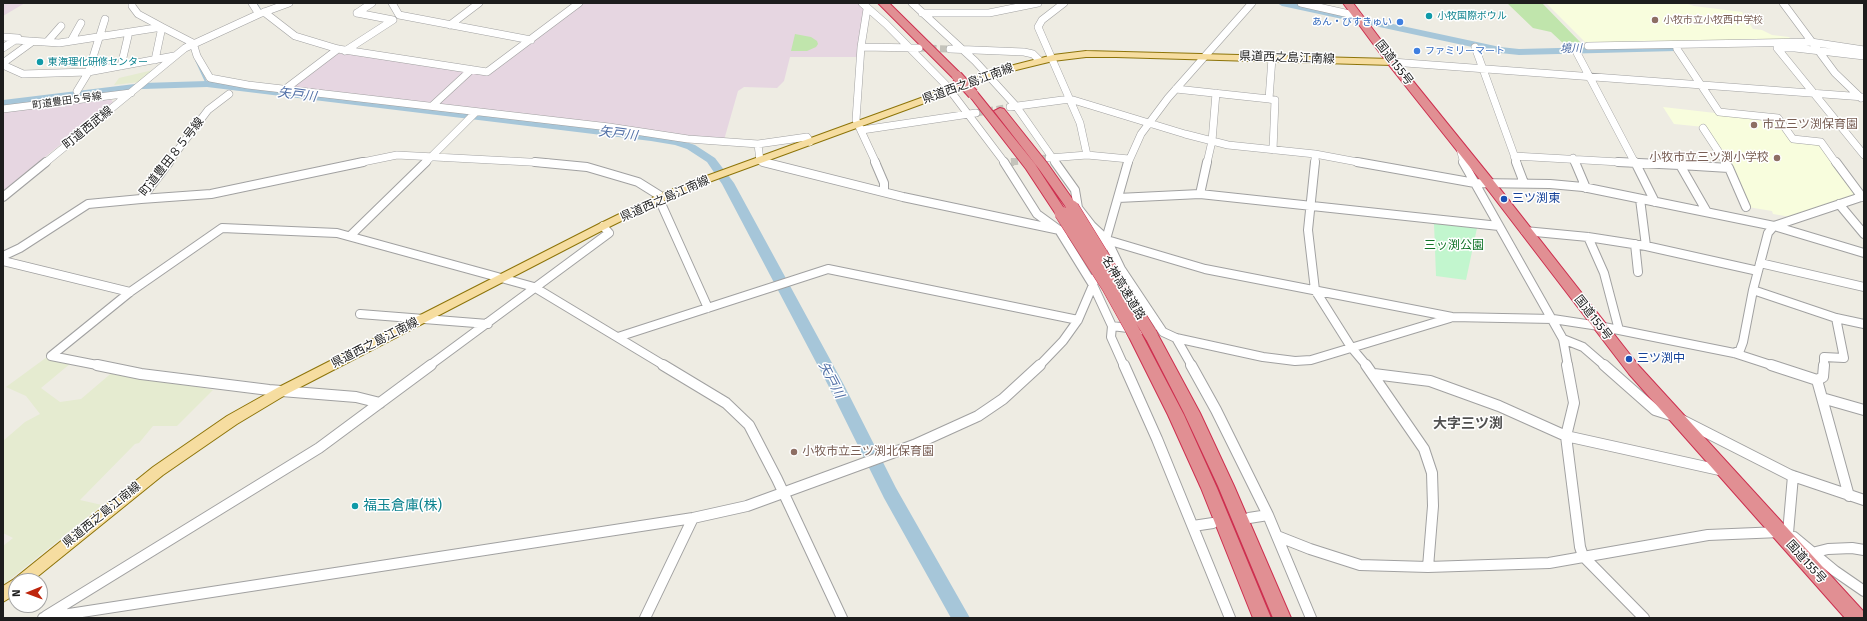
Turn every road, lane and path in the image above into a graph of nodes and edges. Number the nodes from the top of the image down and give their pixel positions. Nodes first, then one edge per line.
1 (132, 3) edge
2 (252, 3) edge
3 (289, 3) edge
4 (372, 3) edge
5 (392, 3) edge
6 (479, 3) edge
7 (579, 3) edge
8 (862, 3) edge
9 (883, 3) edge
10 (894, 3) edge
11 (912, 3) edge
12 (1038, 3) edge
13 (1064, 3) edge
14 (1252, 3) edge
15 (1301, 3) edge
16 (1348, 3) edge
17 (1783, 3) edge
18 (867, 9) junction
19 (262, 13) junction
20 (922, 13) junction
21 (105, 19) dead end
22 (1360, 20) junction
23 (81, 23) dead end
24 (450, 25) junction
25 (61, 26) dead end
26 (162, 27) junction
27 (129, 32) junction
28 (3, 37) edge
29 (98, 37) junction
30 (15, 40) junction
31 (531, 40) junction
32 (71, 41) junction
33 (32, 42) junction
34 (47, 42) junction
35 (193, 43) junction
36 (1588, 46) dead end
37 (1814, 46) junction
38 (1475, 47) dead end
39 (3, 48) edge
40 (861, 48) junction
41 (910, 48) junction
42 (919, 48) tunnel mouth
43 (950, 49) tunnel mouth
44 (1677, 49) dead end
45 (342, 50) junction
46 (964, 50) junction
47 (1864, 50) edge
48 (1577, 53) dead end
49 (1205, 56) junction
50 (1864, 56) edge
51 (174, 57) junction
52 (1053, 58) junction
53 (1272, 58) junction
54 (155, 60) junction
55 (1039, 60) junction
56 (1392, 62) junction
57 (3, 64) edge
58 (121, 66) junction
59 (1483, 68) junction
60 (471, 70) junction
61 (88, 73) junction
62 (962, 75) junction
63 (990, 76) junction
64 (1590, 76) junction
65 (1701, 84) junction
66 (136, 88) junction
67 (1176, 89) junction
68 (284, 90) junction
69 (951, 90) junction
70 (77, 91) dead end
71 (1216, 93) junction
72 (229, 94) dead end
73 (1814, 94) junction
74 (1863, 98) edge
75 (1070, 99) junction
76 (1269, 99) junction
77 (432, 106) junction
78 (1013, 107) junction
79 (3, 109) edge
80 (476, 113) junction
81 (972, 113) junction
82 (1148, 123) junction
83 (861, 127) junction
84 (1703, 128) dead end
85 (1212, 141) junction
86 (810, 142) junction
87 (758, 144) junction
88 (1273, 150) junction
89 (1315, 154) junction
90 (1087, 155) junction
91 (1864, 155) edge
92 (432, 156) junction
93 (1514, 156) junction
94 (1050, 158) junction
95 (1573, 158) junction
96 (1129, 159) junction
97 (760, 161) junction
98 (1633, 162) junction
99 (1680, 165) junction
100 (1729, 168) junction
101 (1482, 183) junction
102 (1524, 184) junction
103 (1586, 188) junction
104 (884, 192) junction
105 (1200, 194) junction
106 (3, 197) edge
107 (1863, 197) edge
108 (661, 198) junction
109 (1118, 198) junction
110 (141, 199) junction
111 (1640, 199) junction
112 (1655, 202) junction
113 (1839, 204) junction
114 (1310, 206) junction
115 (1746, 207) dead end
116 (1066, 210) junction
117 (1707, 212) junction
118 (603, 226) junction
119 (1499, 226) junction
120 (1774, 226) junction
121 (1059, 230) junction
122 (1525, 231) junction
123 (1864, 234) edge
124 (350, 236) junction
125 (1588, 237) junction
126 (1107, 240) junction
127 (1634, 244) junction
128 (1646, 246) junction
129 (1864, 253) edge
130 (3, 256) edge
131 (3, 261) edge
132 (1759, 267) junction
133 (1638, 272) dead end
134 (502, 278) junction
135 (1093, 284) junction
136 (534, 287) junction
137 (1864, 287) edge
138 (1315, 290) junction
139 (1753, 290) junction
140 (130, 292) junction
141 (708, 308) junction
142 (360, 314) dead end
143 (1452, 317) junction
144 (426, 318) junction
145 (1836, 318) junction
146 (1553, 319) junction
147 (1078, 320) junction
148 (488, 324) junction
149 (1864, 324) edge
150 (1112, 326) junction
151 (1598, 326) junction
152 (1619, 330) junction
153 (1157, 334) junction
154 (618, 337) junction
155 (1176, 338) junction
156 (1563, 338) junction
157 (1352, 347) junction
158 (1734, 353) junction
159 (1374, 374) junction
160 (1817, 380) junction
161 (282, 391) junction
162 (1822, 398) junction
163 (380, 402) junction
164 (1864, 410) edge
165 (1674, 416) junction
166 (1566, 436) junction
167 (1724, 471) junction
168 (1793, 476) junction
169 (784, 494) junction
170 (1849, 496) junction
171 (1864, 500) edge
172 (1268, 515) junction
173 (693, 518) junction
174 (1250, 518) dead end
175 (1213, 523) dead end
176 (1193, 526) junction
177 (1783, 532) junction
178 (1277, 536) junction
179 (1864, 550) edge
180 (1812, 553) junction
181 (1583, 556) junction
182 (1428, 567) junction
183 (30, 573) edge
184 (1864, 591) edge
185 (43, 618) edge
186 (645, 618) edge
187 (842, 618) edge
188 (1230, 618) edge
189 (1262, 618) edge
190 (1282, 618) edge
191 (1311, 618) edge
192 (1644, 618) edge
193 (1857, 618) edge

1 - 26 street
2 - 19 street
3 - 19 street, 町道西武線
4 - 45 street
5 - 24 street
6 - 24 street
7 - 31 street
8 - 18 street
9 - 62 highway, 名神高速道路
10 - 62 highway, 名神高速道路
11 - 20 street
12 - 20 street
13 - 52 street
14 - 49 street
15 - 22 street
16 - 22 highway, 国道155号
17 - 37 street
18 - 40 street
18 - 41 street
19 - 35 street, 町道西武線
19 - 45 street
20 - 46 street
21 - 29 street
22 - 56 highway, 国道155号
23 - 32 street
24 - 31 street
25 - 34 street
26 - 27 street
26 - 35 street
26 - 54 street
27 - 29 street
27 - 58 street
28 - 30 street
29 - 32 street
29 - 61 street
30 - 33 street
30 - 39 street
31 - 60 street
32 - 34 street
33 - 34 street
33 - 57 street
35 - 51 street, 町道西武線
35 - 68 street
36 - 37 street
37 - 47 street
37 - 50 street
37 - 73 street
37 - 74 street
38 - 59 street
40 - 41 street
40 - 83 street
41 - 42 street
41 - 69 street
43 - 46 street
44 - 65 street
45 - 60 street
45 - 68 street
46 - 55 street
46 - 63 street
48 - 64 street
49 - 52 main road, 県道西之島江南線
49 - 53 main road, 県道西之島江南線
49 - 67 street
51 - 54 street
51 - 66 street, 町道西武線
52 - 55 main road, 県道西之島江南線
52 - 75 street
53 - 56 main road, 県道西之島江南線
53 - 76 street
54 - 58 street
55 - 63 main road, 県道西之島江南線
56 - 59 street
56 - 101 highway, 国道155号
57 - 61 street
58 - 61 street
59 - 64 street
59 - 93 street
60 - 77 street
61 - 70 street
62 - 116 highway, 名神高速道路, bridge
63 - 69 main road, 県道西之島江南線
63 - 78 street
64 - 65 street
64 - 98 street
65 - 73 street
65 - 107 street
66 - 79 street, 町道豊田５号線
66 - 106 street, 町道西武線
67 - 71 street
67 - 82 street
68 - 77 street
69 - 81 street
69 - 83 main road, 県道西之島江南線
71 - 76 street
71 - 85 street
72 - 110 street, 町道豊田８５号線
73 - 74 street
73 - 91 street
75 - 78 street
75 - 82 street
75 - 90 street
76 - 88 street
77 - 80 street
78 - 94 street
80 - 87 street
80 - 92 street
81 - 83 street
81 - 121 street
82 - 85 street
82 - 96 street
83 - 86 main road, 県道西之島江南線
83 - 104 street
84 - 100 street
85 - 88 street
85 - 105 street
86 - 87 street
86 - 97 main road, 県道西之島江南線
87 - 97 street
88 - 89 street
89 - 101 street
89 - 114 street
90 - 94 street
90 - 96 street
92 - 108 street
92 - 110 street
92 - 124 street
93 - 95 street
93 - 102 street
94 - 126 street
95 - 98 street
95 - 103 street
96 - 109 street
97 - 104 street
97 - 108 main road, 県道西之島江南線
98 - 99 street
98 - 112 street
99 - 100 street
99 - 117 street
100 - 115 street
101 - 102 street
101 - 119 street
101 - 122 highway, 国道155号
102 - 103 street
103 - 111 street
104 - 121 street
105 - 109 street
105 - 114 street
107 - 113 street
108 - 118 main road, 県道西之島江南線
108 - 141 street
109 - 126 street
110 - 130 street, 町道豊田８５号線
111 - 112 street
111 - 128 street
112 - 117 street
113 - 120 street
113 - 123 street
114 - 119 street
114 - 138 street
116 - 153 highway, 名神高速道路, bridge
116 - 189 highway, 名神高速道路, bridge
117 - 120 street
118 - 134 main road, 県道西之島江南線
118 - 136 street
119 - 146 street
120 - 129 street
120 - 132 street
121 - 126 street
121 - 135 street
122 - 125 street
122 - 151 highway, 国道155号
124 - 134 street
124 - 140 street
125 - 127 street
125 - 152 street
126 - 135 street
126 - 138 street
126 - 153 street
127 - 128 street
127 - 133 street
128 - 132 street
131 - 140 street
132 - 137 street
132 - 139 street
134 - 136 street
134 - 144 main road, 県道西之島江南線
135 - 147 street
135 - 150 street
136 - 148 street
136 - 154 street
138 - 143 street
138 - 157 street
139 - 145 street
139 - 158 street
140 - 161 street
141 - 147 street
141 - 154 street
142 - 144 street
143 - 146 street
143 - 157 street
144 - 148 street
144 - 161 main road, 県道西之島江南線
145 - 149 street
145 - 160 street
146 - 151 street
146 - 156 street
147 - 169 street
148 - 163 street
150 - 153 street
150 - 176 street
151 - 152 street
151 - 165 highway, 国道155号
152 - 158 street
153 - 155 street
153 - 190 highway, 名神高速道路
154 - 169 street
155 - 157 street
155 - 172 street
156 - 165 street
156 - 166 street
157 - 159 street
158 - 160 street
159 - 166 street
159 - 182 street
160 - 162 street
161 - 163 street
161 - 183 main road, 県道西之島江南線
162 - 164 street
162 - 170 street
163 - 185 street
165 - 167 highway, 国道155号
165 - 168 street
166 - 167 street
166 - 181 street
167 - 177 highway, 国道155号
168 - 170 street
168 - 177 street
169 - 173 street
169 - 187 street
170 - 171 street
172 - 174 street
172 - 178 street
173 - 185 street
173 - 186 street
175 - 176 street
176 - 188 street
177 - 180 street
177 - 181 street
177 - 193 highway, 国道155号
178 - 182 street
178 - 191 street
179 - 180 street
180 - 184 street
181 - 182 street
181 - 192 street

